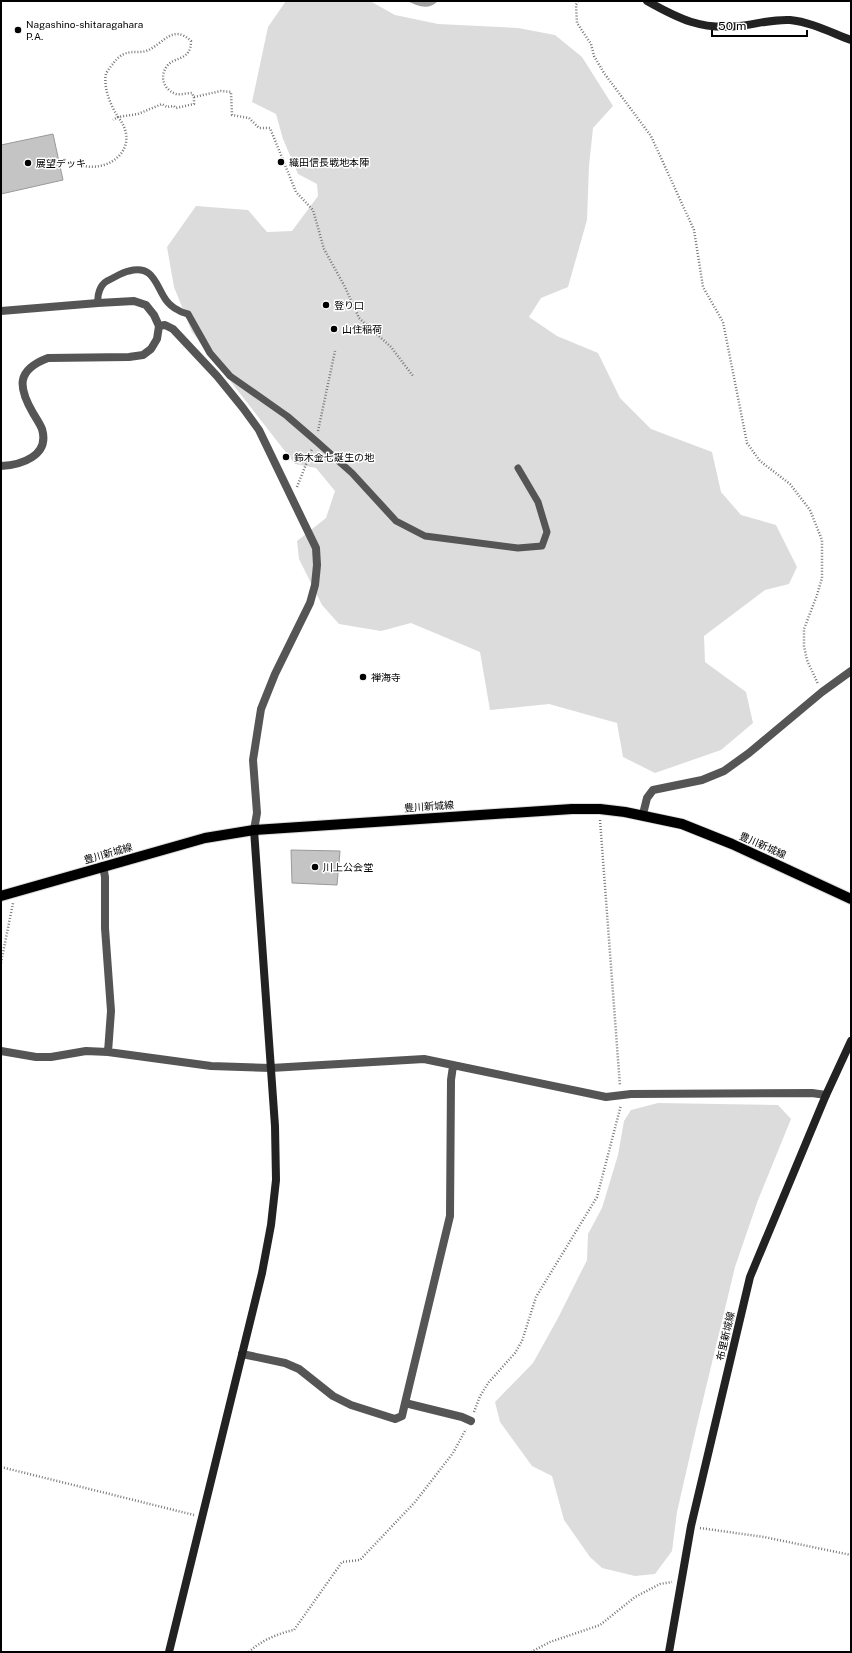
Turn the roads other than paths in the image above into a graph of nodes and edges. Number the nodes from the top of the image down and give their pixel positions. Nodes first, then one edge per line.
1 (647, 1) edge
2 (851, 40) edge
3 (98, 302) junction
4 (1, 311) edge
5 (159, 326) junction
6 (1, 466) edge
7 (518, 468) dead end
8 (851, 671) edge
9 (643, 814) junction
10 (254, 830) junction
11 (103, 866) junction
12 (1, 896) edge
13 (851, 899) edge
14 (851, 1041) edge
15 (1, 1051) edge
16 (108, 1052) junction
17 (453, 1066) junction
18 (272, 1068) junction
19 (826, 1095) junction
20 (242, 1354) junction
21 (405, 1403) junction
22 (471, 1421) road end
23 (169, 1652) edge
24 (669, 1652) edge

1 - 2 main road
3 - 4 street
3 - 5 street
3 - 7 lane
5 - 6 street
5 - 10 street
8 - 9 street
9 - 10 main road, 豊川新城線
9 - 13 main road, 豊川新城線
10 - 11 main road, 豊川新城線
10 - 18 main road
11 - 12 main road, 豊川新城線
11 - 16 street
14 - 19 main road, 布里新城線
15 - 16 street
16 - 18 street
17 - 18 street
17 - 19 street
17 - 21 street
18 - 20 main road
19 - 24 main road, 布里新城線
20 - 21 street
20 - 23 main road
21 - 22 street

